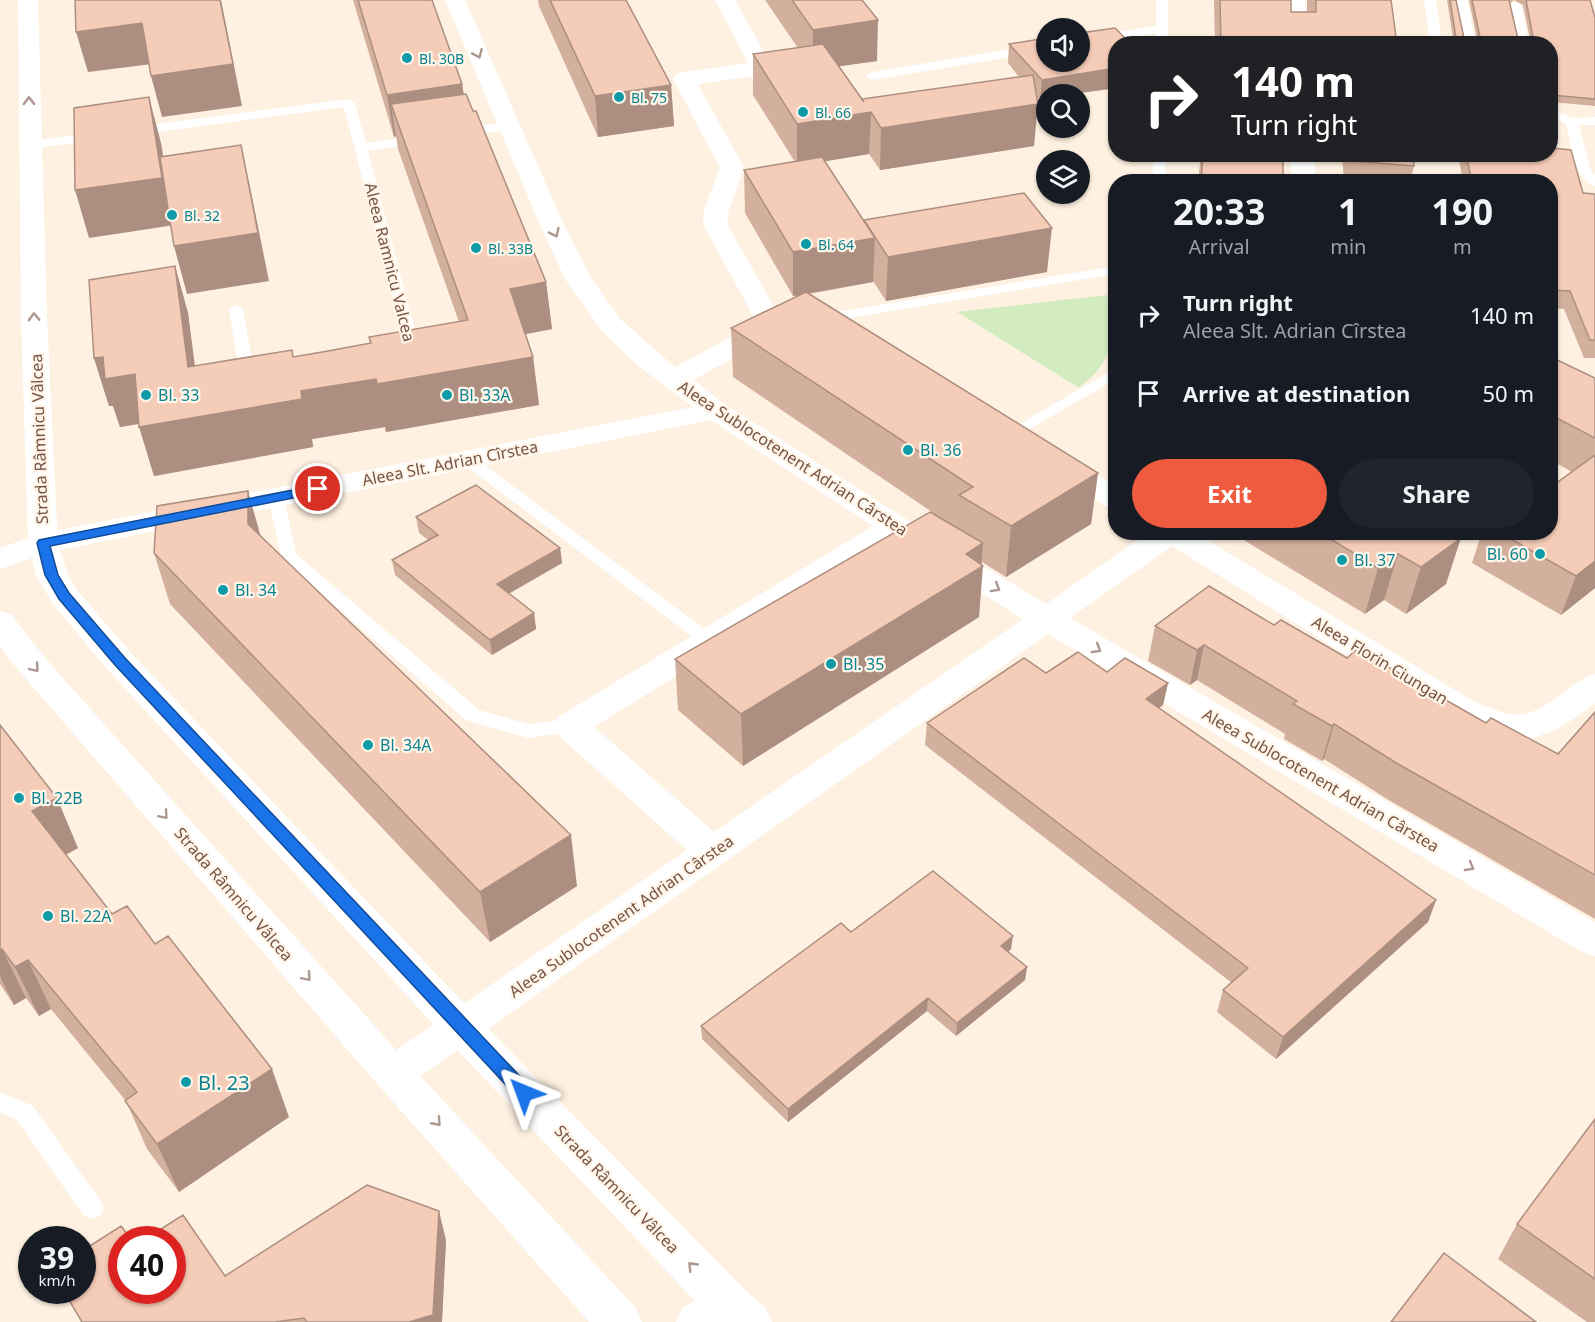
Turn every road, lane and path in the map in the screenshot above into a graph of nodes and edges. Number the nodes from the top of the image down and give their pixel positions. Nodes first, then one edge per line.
1 (28, 0) edge
2 (454, 0) edge
3 (725, 0) edge
4 (1162, 0) edge
5 (1295, 0) edge
6 (1430, 0) edge
7 (1461, 0) edge
8 (1515, 5) dead end
9 (1162, 29) junction
10 (1118, 36) edge
11 (1162, 36) edge
12 (1297, 36) edge
13 (1435, 36) edge
14 (1468, 36) edge
15 (1521, 36) edge
16 (1108, 38) edge
17 (1090, 40) edge
18 (1036, 49) edge
19 (872, 76) edge
20 (1558, 117) edge
21 (1595, 121) edge
22 (1572, 122) junction
23 (510, 126) junction
24 (452, 134) edge
25 (429, 138) edge
26 (30, 145) junction
27 (360, 148) junction
28 (1595, 182) edge
29 (1108, 271) edge
30 (236, 309) dead end
31 (799, 322) junction
32 (854, 336) edge
33 (397, 363) edge
34 (1108, 377) edge
35 (674, 379) junction
36 (264, 384) edge
37 (716, 411) junction
38 (1001, 428) joint
39 (468, 459) junction
40 (1108, 494) edge
41 (276, 497) junction
42 (895, 526) junction
43 (1160, 540) edge
44 (1184, 540) edge
45 (43, 543) junction
46 (0, 559) edge
47 (1047, 619) junction
48 (0, 622) edge
49 (708, 640) junction
50 (1595, 686) edge
51 (570, 726) junction
52 (713, 852) junction
53 (1595, 941) edge
54 (461, 1027) junction
55 (393, 1074) junction
56 (0, 1102) edge
57 (92, 1208) dead end
58 (726, 1317) edge
59 (620, 1322) edge

26 -> 1 street, Strada Râmnicu Vâlcea
2 -> 23 street, Aleea Sublocotenent Adrian Cârstea
3 - 31 street
4 - 9 lane
5 - 12 street
6 - 13 lane
7 - 14 lane
8 - 15 lane
9 - 10 lane
9 - 11 lane
16 - 17 lane
18 - 19 lane
20 - 22 lane
21 - 22 lane
22 - 28 lane
23 - 24 lane
23 -> 35 street, Aleea Sublocotenent Adrian Cârstea
25 - 27 lane
26 - 27 lane, Aleea Ramnicu Valcea
45 -> 26 street, Strada Râmnicu Vâlcea
27 - 33 lane, Aleea Ramnicu Valcea
29 - 31 lane
30 - 36 lane
31 - 32 street
31 - 35 street
34 - 38 lane
35 - 37 street, Aleea Sublocotenent Adrian Cârstea
37 - 39 street, Aleea Slt. Adrian Cîrstea
37 - 42 street, Aleea Sublocotenent Adrian Cârstea
38 - 40 street
39 - 41 street, Aleea Slt. Adrian Cîrstea
39 - 49 lane
41 - 45 street, Aleea Slt. Adrian Cîrstea
41 - 51 lane
42 -> 47 street, Aleea Sublocotenent Adrian Cârstea
42 - 49 street
43 - 47 street, Aleea Sublocotenent Adrian Cârstea
44 - 50 street, Aleea Florin Ciungan
45 - 46 street, Aleea Slt. Adrian Cîrstea
45 - 54 street, Strada Râmnicu Vâlcea
47 - 52 street, Aleea Sublocotenent Adrian Cârstea
47 -> 53 street, Aleea Sublocotenent Adrian Cârstea
48 -> 55 street, Strada Râmnicu Vâlcea
49 - 51 street
51 - 52 street
52 - 54 street, Aleea Sublocotenent Adrian Cârstea
54 - 55 street, Aleea Sublocotenent Adrian Cârstea
58 -> 54 street, Strada Râmnicu Vâlcea
55 -> 59 street, Strada Râmnicu Vâlcea
56 - 57 lane

